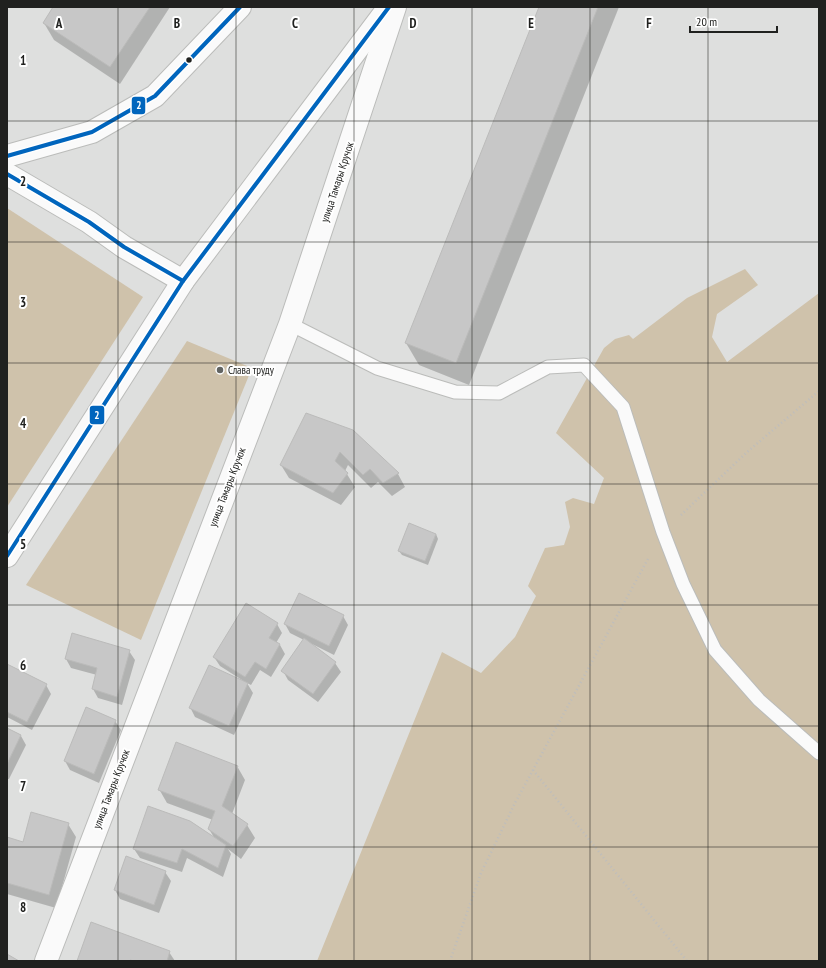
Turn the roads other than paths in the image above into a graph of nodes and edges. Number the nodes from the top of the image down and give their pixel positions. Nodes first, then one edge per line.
1 (240, 7) edge
2 (389, 7) edge
3 (395, 7) edge
4 (7, 156) edge
5 (7, 174) edge
6 (183, 280) junction
7 (290, 324) junction
8 (7, 556) edge
9 (819, 753) edge
10 (46, 961) edge

1 - 4 street
2 - 6 street
3 - 7 street, улица Тамары Кручок
5 - 6 street
6 - 8 street
7 - 9 lane
7 - 10 street, улица Тамары Кручок

